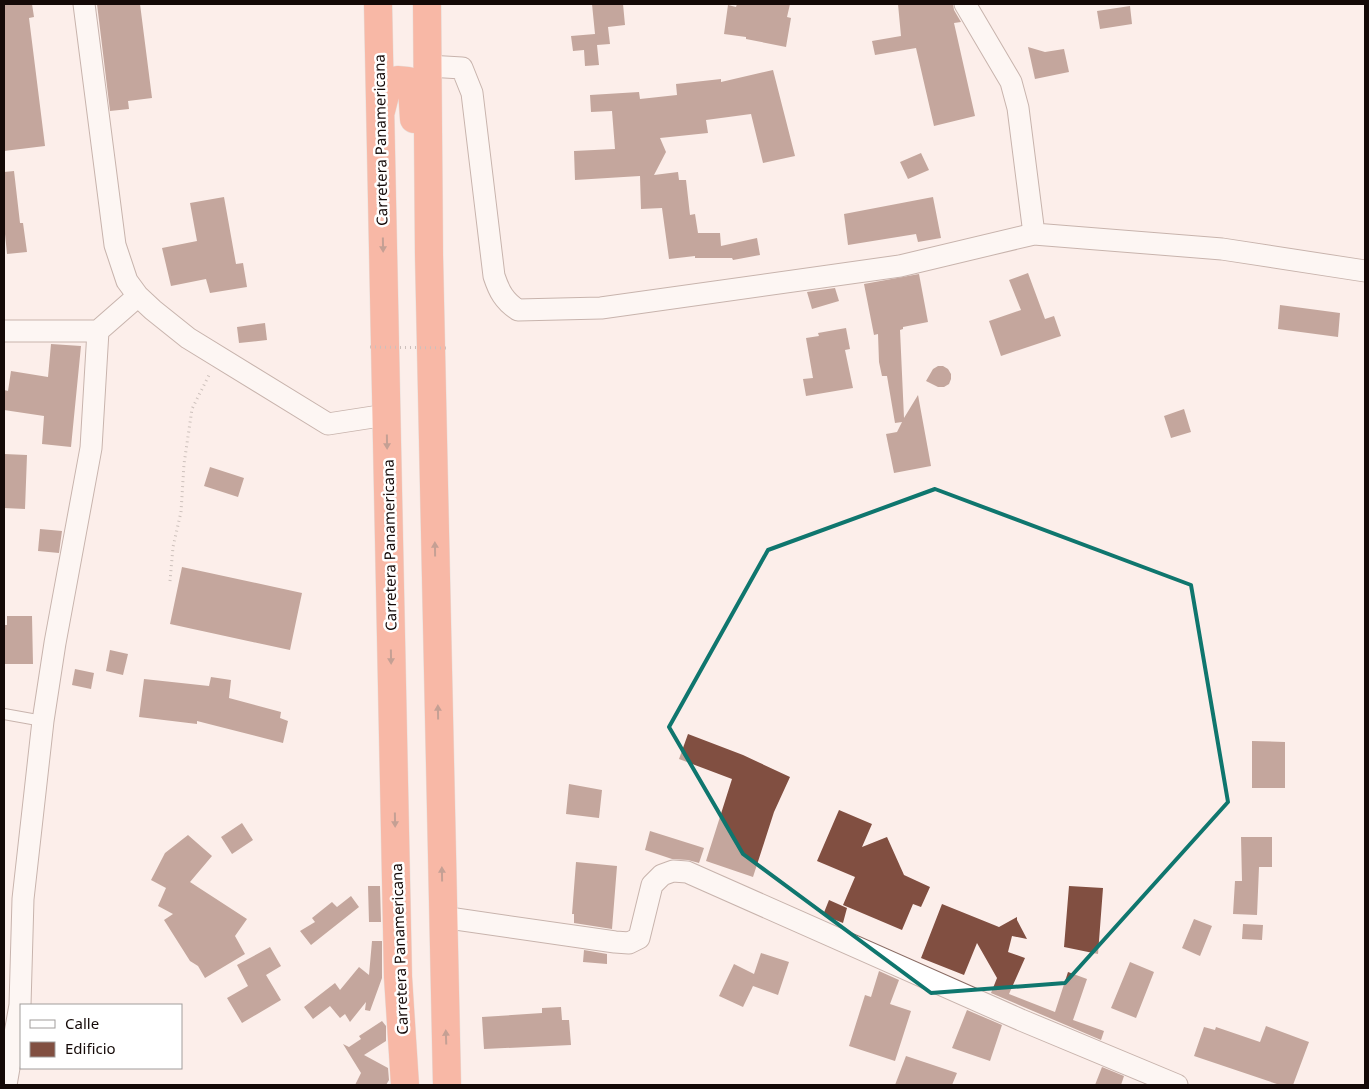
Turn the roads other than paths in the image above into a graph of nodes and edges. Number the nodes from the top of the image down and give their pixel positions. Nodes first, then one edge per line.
1 (84, 4) edge
2 (378, 4) edge
3 (391, 4) edge
4 (427, 4) edge
5 (965, 4) edge
6 (428, 66) junction
7 (380, 117) junction
8 (1034, 234) junction
9 (429, 255) junction
10 (1365, 271) edge
11 (138, 296) junction
12 (4, 331) edge
13 (98, 332) junction
14 (386, 415) junction
15 (4, 714) edge
16 (43, 721) junction
17 (442, 917) junction
18 (12, 1004) edge
19 (6, 1085) edge
20 (405, 1085) edge
21 (447, 1085) edge
22 (1177, 1085) edge

1 - 11 street
2 - 7 highway, Carretera Panamericana
3 - 6 highway
4 - 6 highway
5 - 8 street
6 - 8 street
6 - 9 highway
7 - 9 highway
7 -> 14 highway, Carretera Panamericana
8 - 10 street
17 -> 9 highway
11 - 13 street
11 - 14 street
12 - 13 street
13 - 16 street
14 -> 20 highway, Carretera Panamericana
15 - 16 lane
16 - 18 street
21 -> 17 highway
17 - 22 street
18 - 19 street

